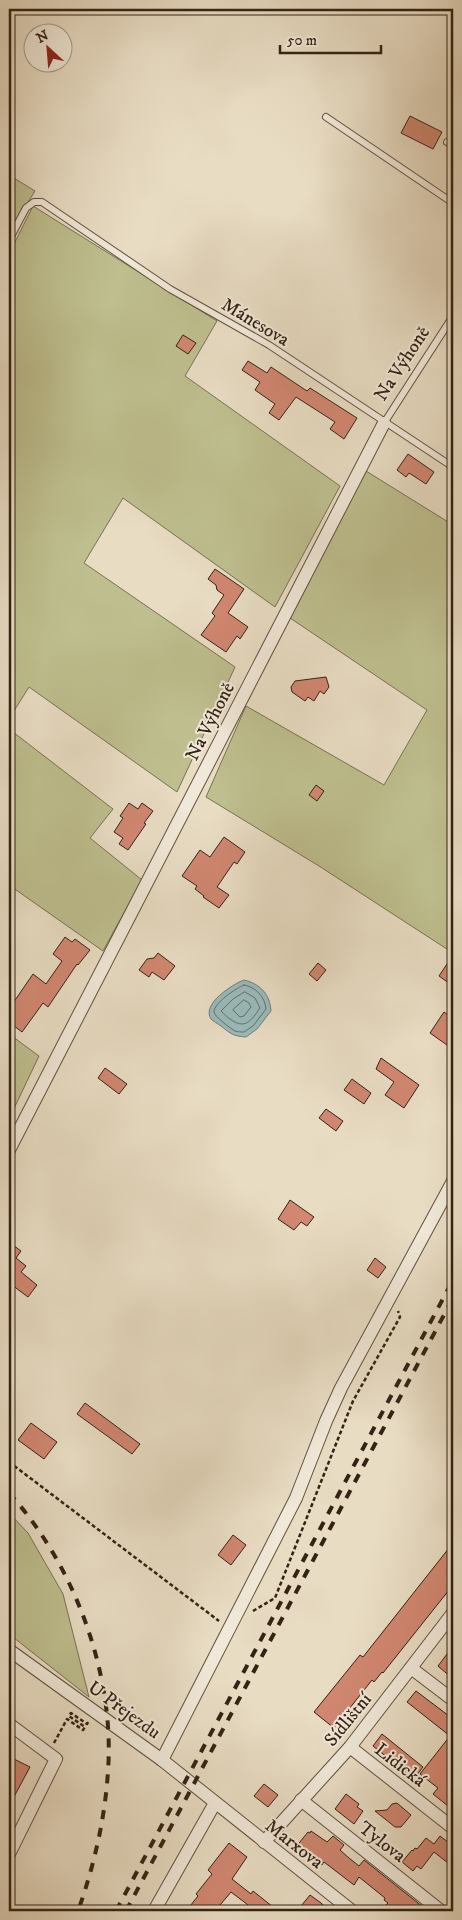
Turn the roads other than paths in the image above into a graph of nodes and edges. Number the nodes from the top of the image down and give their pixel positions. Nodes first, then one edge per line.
1 (326, 117) dead end
2 (453, 203) edge
3 (9, 240) edge
4 (453, 316) edge
5 (384, 423) junction
6 (453, 467) edge
7 (9, 1150) edge
8 (453, 1182) edge
9 (453, 1613) edge
10 (9, 1650) edge
11 (411, 1668) junction
12 (453, 1700) edge
13 (9, 1724) edge
14 (350, 1747) junction
15 (162, 1760) junction
16 (301, 1800) junction
17 (215, 1803) junction
18 (453, 1828) edge
19 (264, 1842) junction
20 (9, 1854) edge
21 (154, 1911) edge
22 (352, 1911) edge
23 (441, 1911) edge

1 - 2 lane
3 - 5 lane, Mánesova
4 - 5 lane, Na Výhoně
5 - 6 lane, Mánesova
5 - 7 street, Na Výhoně
8 - 15 street
9 - 11 street, Sídlištní
10 - 15 street, U Přejezdu
11 - 12 street
11 - 14 street, Sídlištní
13 - 20 street
14 - 16 street, Sídlištní
14 - 18 street, Lidická
15 - 17 street, U Přejezdu
16 - 19 street, Sídlištní
16 - 23 street, Tylova
17 - 19 street, Marxova
17 - 21 street
19 - 22 street, Marxova

